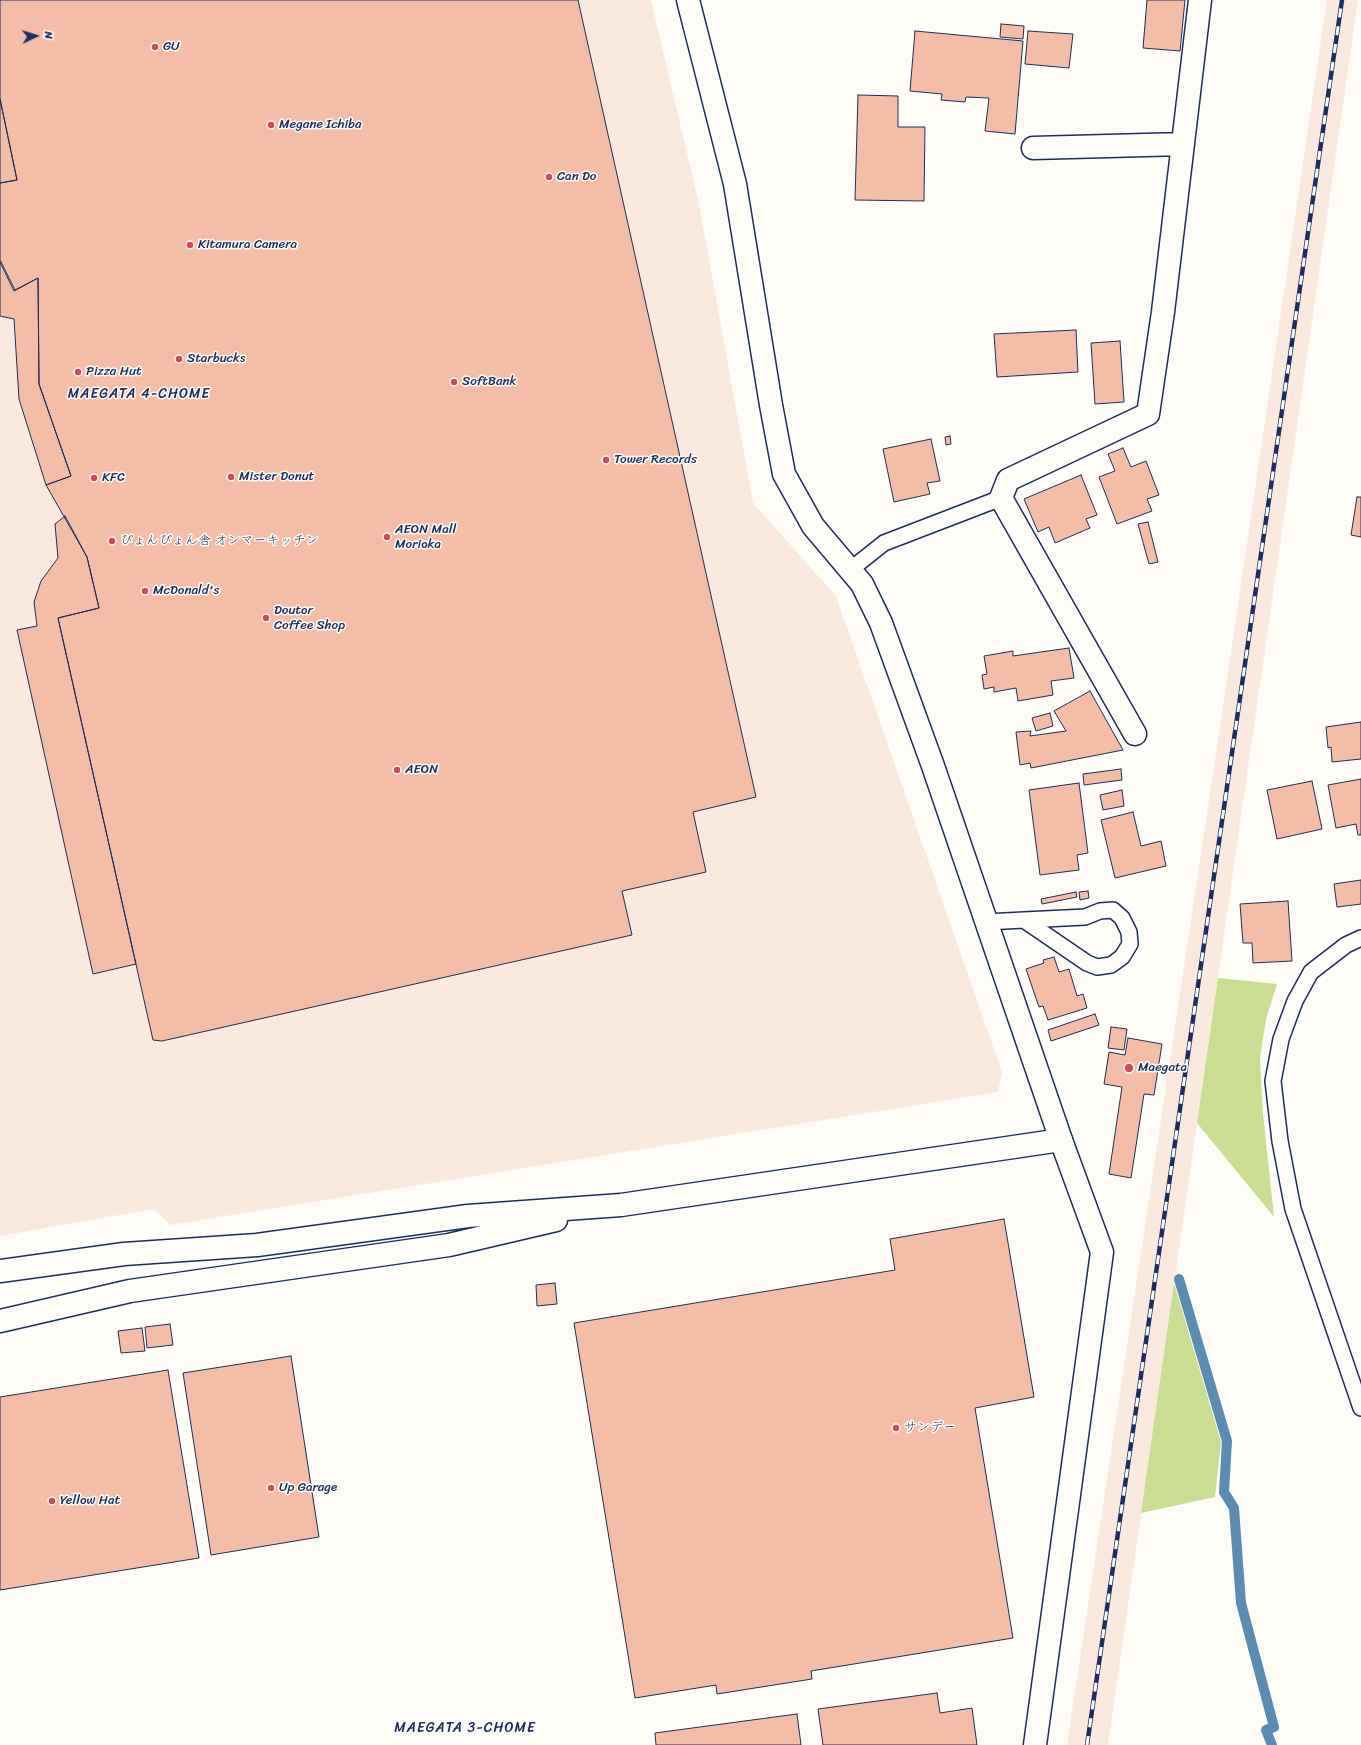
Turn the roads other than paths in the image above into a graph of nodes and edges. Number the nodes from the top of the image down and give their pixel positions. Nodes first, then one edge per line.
1 (688, 0) edge
2 (1200, 0) edge
3 (1183, 144) junction
4 (1033, 148) dead end
5 (1001, 498) junction
6 (850, 570) junction
7 (1135, 734) dead end
8 (1024, 920) junction
9 (986, 922) junction
10 (1361, 938) edge
11 (1062, 1140) junction
12 (621, 1205) junction
13 (0, 1271) edge
14 (0, 1322) edge
15 (1361, 1408) edge
16 (1035, 1745) edge

1 - 6 street
2 - 3 street
3 - 4 street
3 - 5 street
5 - 6 lane
5 - 7 street
6 - 9 street
8 - 8 lane
8 - 9 lane
9 - 11 street
10 - 15 lane
11 - 12 street
11 - 16 street
12 - 13 street
12 - 14 street

